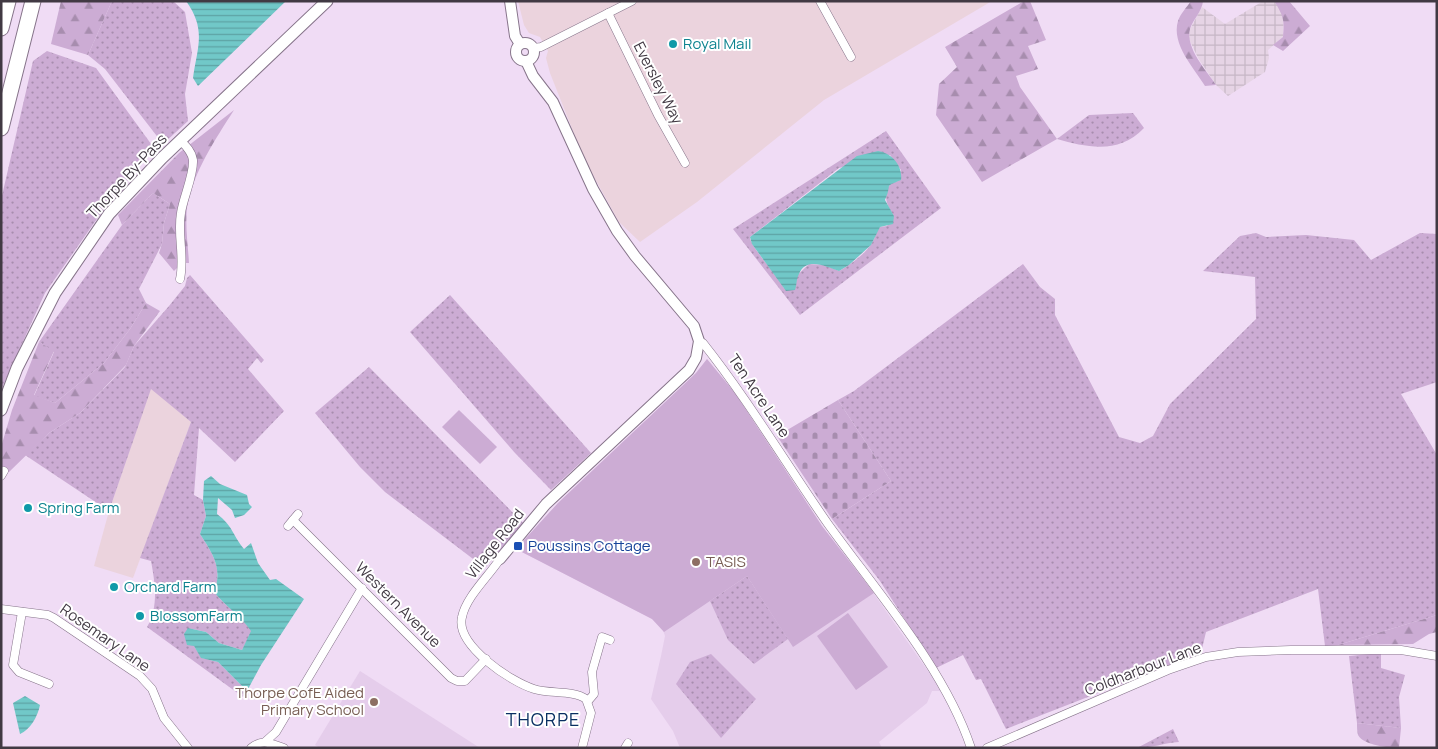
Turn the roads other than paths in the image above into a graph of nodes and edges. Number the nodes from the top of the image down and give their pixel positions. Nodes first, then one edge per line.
1 (8, 1) edge
2 (33, 1) edge
3 (327, 1) edge
4 (510, 1) edge
5 (632, 1) edge
6 (820, 1) edge
7 (608, 13) junction
8 (1, 28) edge
9 (520, 44) junction
10 (534, 48) junction
11 (850, 57) dead end
12 (526, 61) junction
13 (1, 128) edge
14 (181, 141) junction
15 (685, 163) dead end
16 (180, 279) dead end
17 (699, 340) junction
18 (1, 410) edge
19 (293, 520) dead end
20 (500, 560) joint
21 (362, 588) junction
22 (1, 609) edge
23 (22, 612) junction
24 (610, 640) dead end
25 (1437, 656) edge
26 (486, 659) junction
27 (49, 684) dead end
28 (588, 701) junction
29 (266, 741) junction
30 (188, 748) edge
31 (251, 748) edge
32 (284, 748) edge
33 (582, 748) edge
34 (971, 748) edge
35 (987, 748) edge

1 - 8 highway
2 - 13 highway
3 - 14 main road, Thorpe By-Pass
4 - 9 street
5 - 7 street
6 - 11 street
7 - 10 street
7 - 15 street, Eversley Way
9 - 10 street
9 - 12 street
10 - 12 street
12 - 17 street, Ten Acre Lane
14 - 16 street
14 - 18 main road, Thorpe By-Pass
17 - 20 street, Village Road
17 - 34 street, Ten Acre Lane
19 - 21 street, Western Avenue
20 - 26 street, Village Road
21 - 26 street, Western Avenue
21 - 29 street
22 - 23 street, Rosemary Lane
23 - 27 street
23 - 30 street, Rosemary Lane
24 - 28 street
25 - 35 street, Coldharbour Lane
26 - 28 street, Village Road
28 - 33 street
29 - 31 street
29 - 32 street

